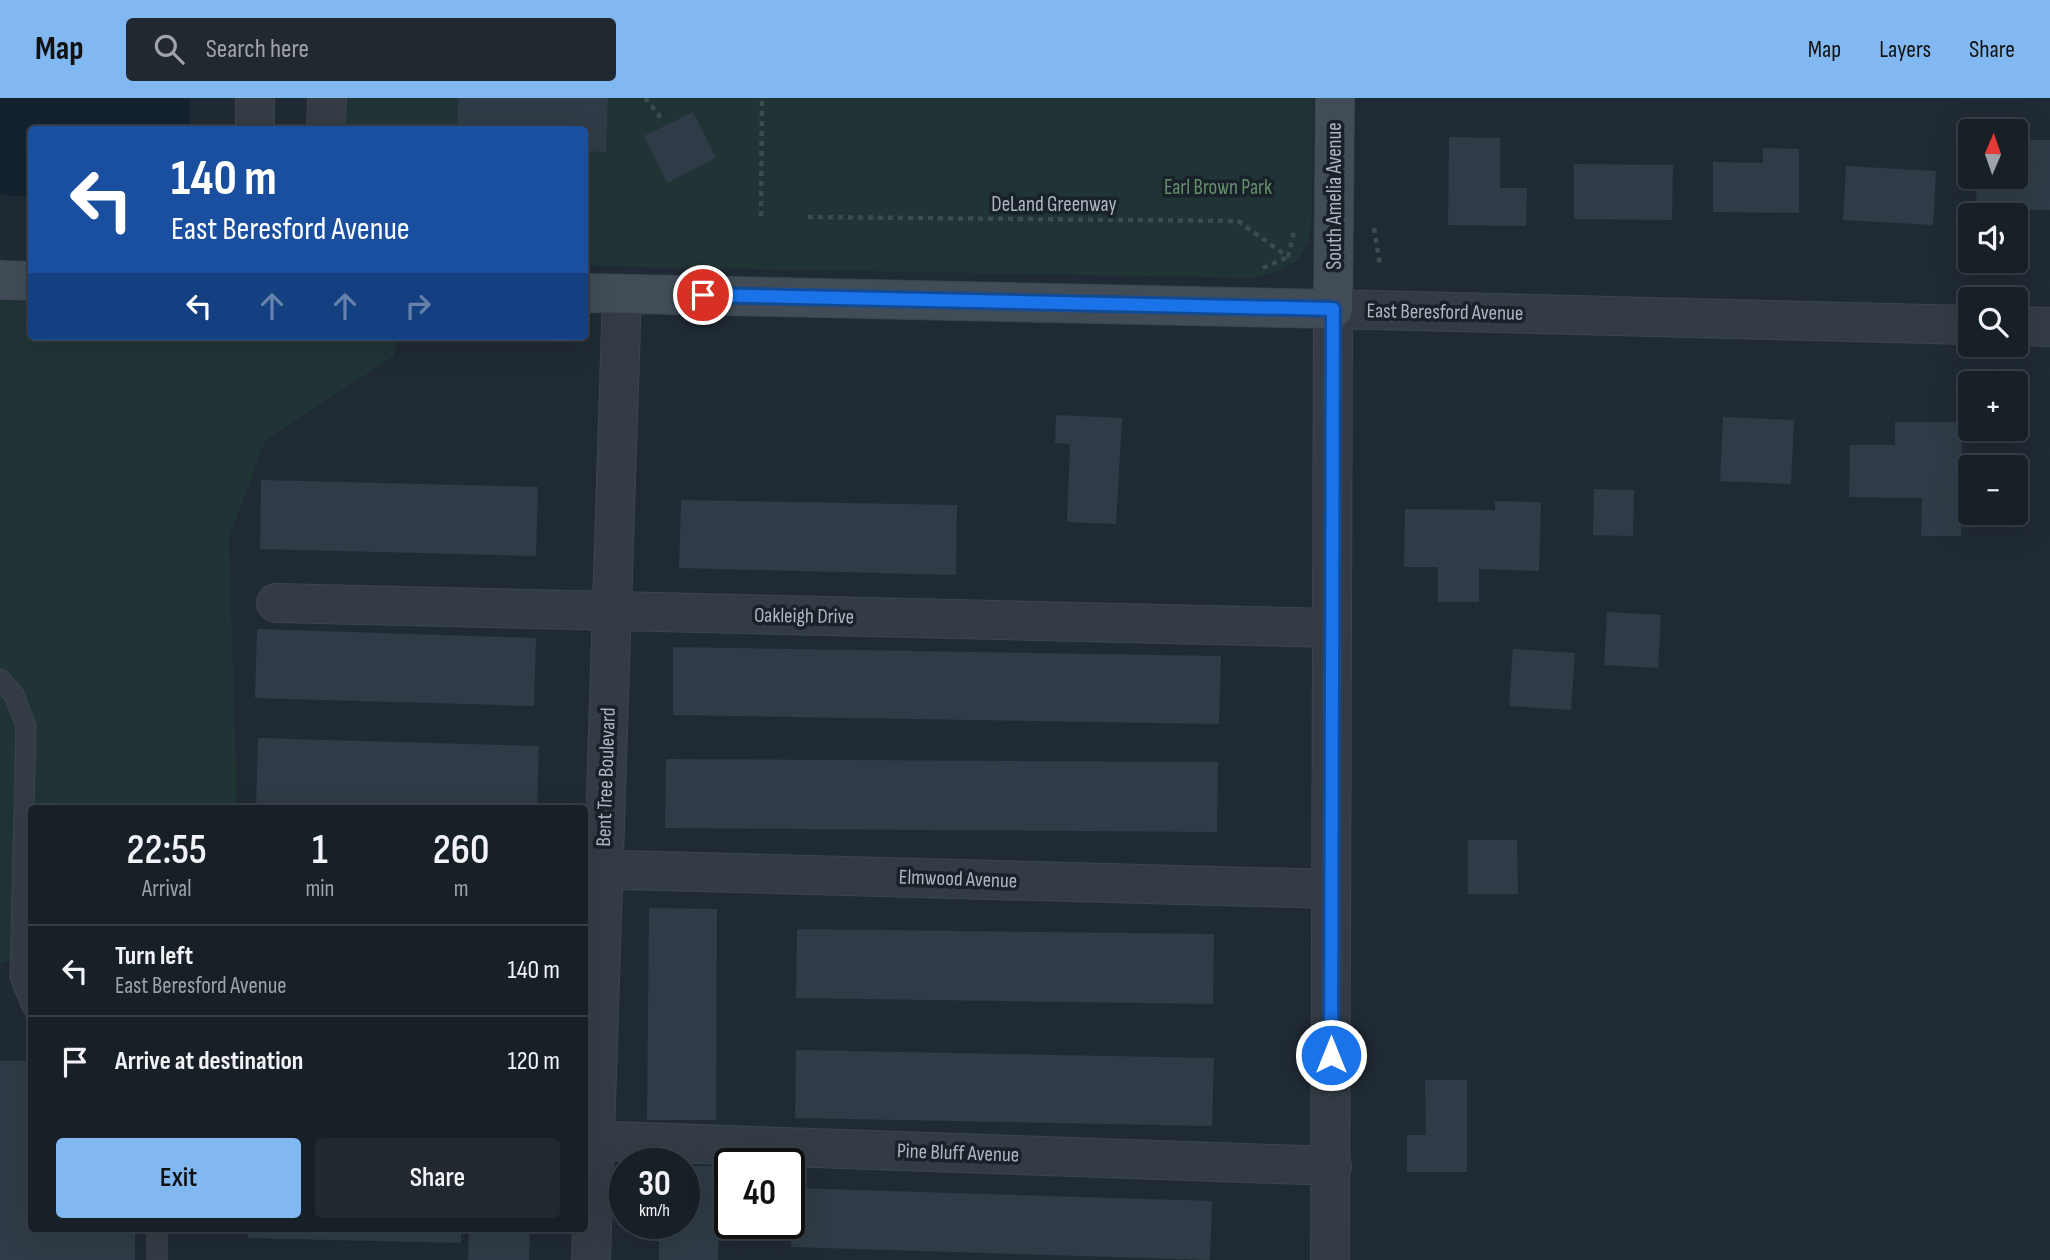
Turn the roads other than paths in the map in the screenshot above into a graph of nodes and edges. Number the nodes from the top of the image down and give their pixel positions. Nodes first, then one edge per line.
1 (255, 98) edge
2 (327, 98) edge
3 (1335, 98) edge
4 (254, 126) edge
5 (326, 126) edge
6 (0, 280) edge
7 (28, 281) edge
8 (588, 293) edge
9 (622, 294) junction
10 (1333, 309) junction
11 (1958, 325) edge
12 (2028, 326) edge
13 (2050, 327) edge
14 (276, 603) dead end
15 (612, 611) junction
16 (1332, 628) junction
17 (0, 679) edge
18 (594, 869) edge
19 (1331, 889) junction
20 (28, 997) edge
21 (589, 1141) edge
22 (1332, 1166) junction
23 (157, 1232) edge
24 (157, 1260) edge
25 (590, 1260) edge
26 (1330, 1260) edge

1 - 4 street
2 - 5 street
3 - 10 main road, South Amelia Avenue
6 - 7 main road
8 - 9 main road, East Beresford Avenue
9 - 10 main road, East Beresford Avenue
9 - 15 street, Bent Tree Boulevard
10 - 11 street, East Beresford Avenue
10 - 16 street, South Amelia Avenue
12 - 13 street
14 - 15 street, Oakleigh Drive
15 - 16 street, Oakleigh Drive
15 - 18 street, Bent Tree Boulevard
16 - 19 street, South Amelia Avenue
17 - 20 lane
18 - 19 street, Elmwood Avenue
18 - 21 street, Bent Tree Boulevard
19 - 22 street, South Amelia Avenue
21 - 22 street, Pine Bluff Avenue
21 - 25 street, Bent Tree Boulevard
22 - 26 street, South Amelia Avenue
23 - 24 lane

